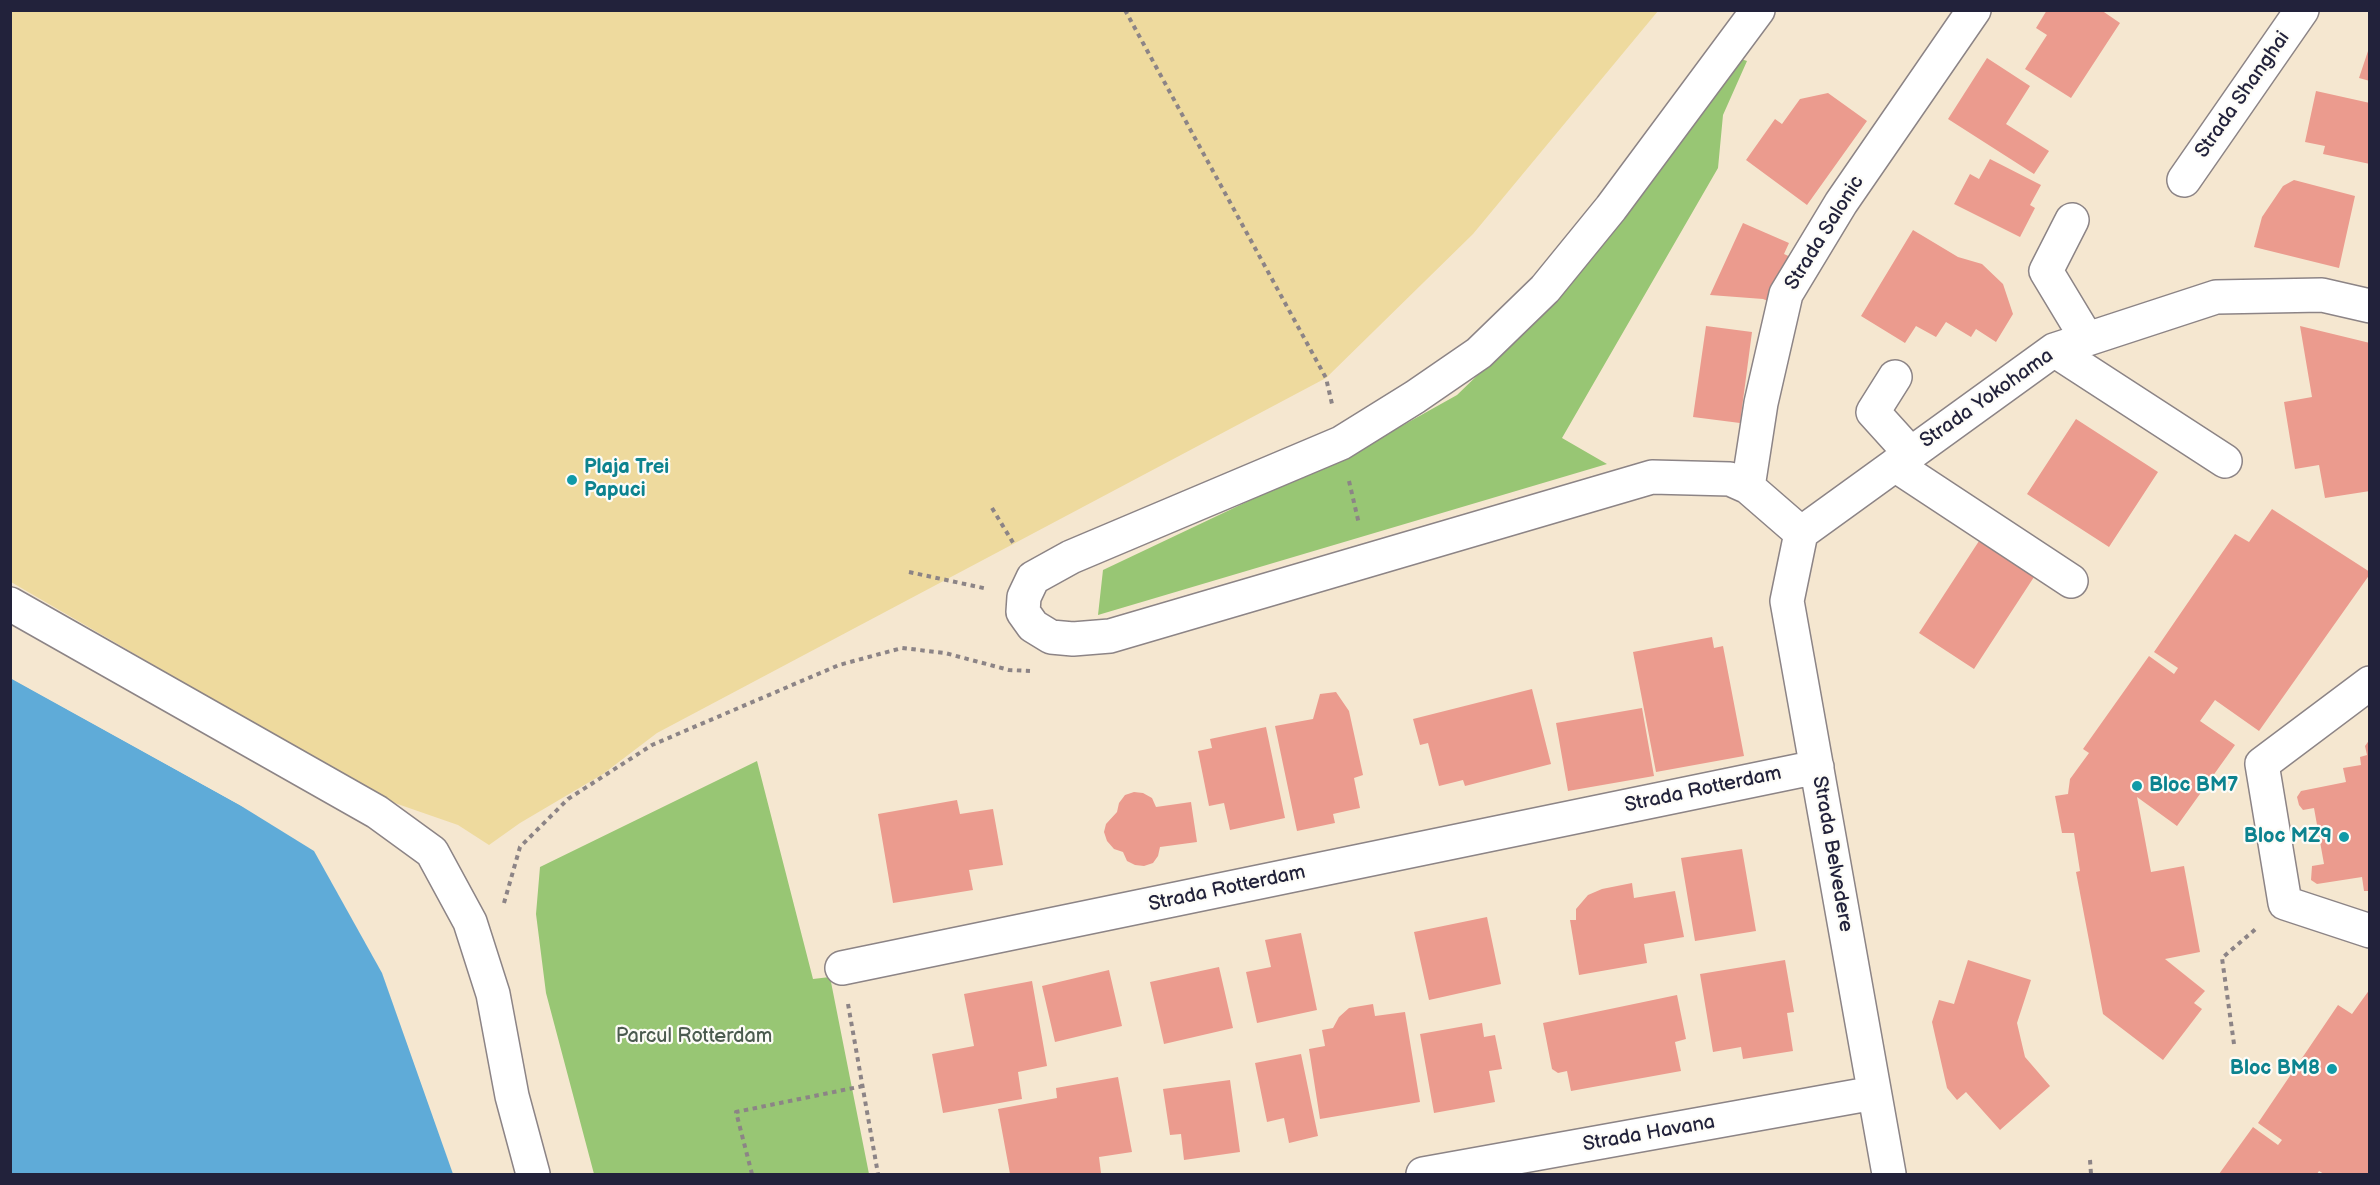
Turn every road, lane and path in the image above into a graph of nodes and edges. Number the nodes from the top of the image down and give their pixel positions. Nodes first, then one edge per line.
1 (1125, 10) edge
2 (1758, 10) edge
3 (1974, 10) edge
4 (2302, 10) edge
5 (2184, 180) dead end
6 (2072, 220) dead end
7 (2370, 306) edge
8 (2087, 339) junction
9 (2054, 350) junction
10 (1895, 377) dead end
11 (1326, 378) dead end
12 (1341, 443) junction
13 (1903, 459) junction
14 (2225, 461) dead end
15 (1748, 487) junction
16 (1801, 533) junction
17 (1367, 560) junction
18 (909, 572) dead end
19 (2071, 581) dead end
20 (1024, 597) junction
21 (10, 604) edge
22 (1073, 639) junction
23 (2370, 683) edge
24 (1817, 767) junction
25 (2285, 903) junction
26 (501, 914) dead end
27 (2370, 932) edge
28 (842, 968) joint
29 (2234, 1044) dead end
30 (863, 1086) junction
31 (1874, 1093) junction
32 (2090, 1160) dead end
33 (533, 1174) edge
34 (752, 1174) edge
35 (878, 1174) edge
36 (1423, 1174) edge
37 (1889, 1174) edge
38 (2091, 1174) edge

1 - 11 path
2 - 12 street
3 - 15 street, Strada Salonic
4 - 5 street, Strada Shanghai
6 - 8 street
7 - 8 street, Strada Yokohama
8 - 9 street, Strada Yokohama
9 - 13 street, Strada Yokohama
9 - 14 street
10 - 13 street
12 - 17 path
12 - 20 street
13 - 16 street, Strada Yokohama
13 - 19 street
15 - 16 street
15 - 17 street
16 - 24 street, Strada Belvedere
17 - 22 street
18 - 20 path
20 - 22 street
21 - 33 street
22 - 26 path
23 - 25 street
24 - 28 street, Strada Rotterdam
24 - 31 street, Strada Belvedere
25 - 27 street
25 - 29 path
28 - 30 path
30 - 34 path
30 - 35 path
31 - 36 street, Strada Havana
31 - 37 street, Strada Belvedere
32 - 38 path

